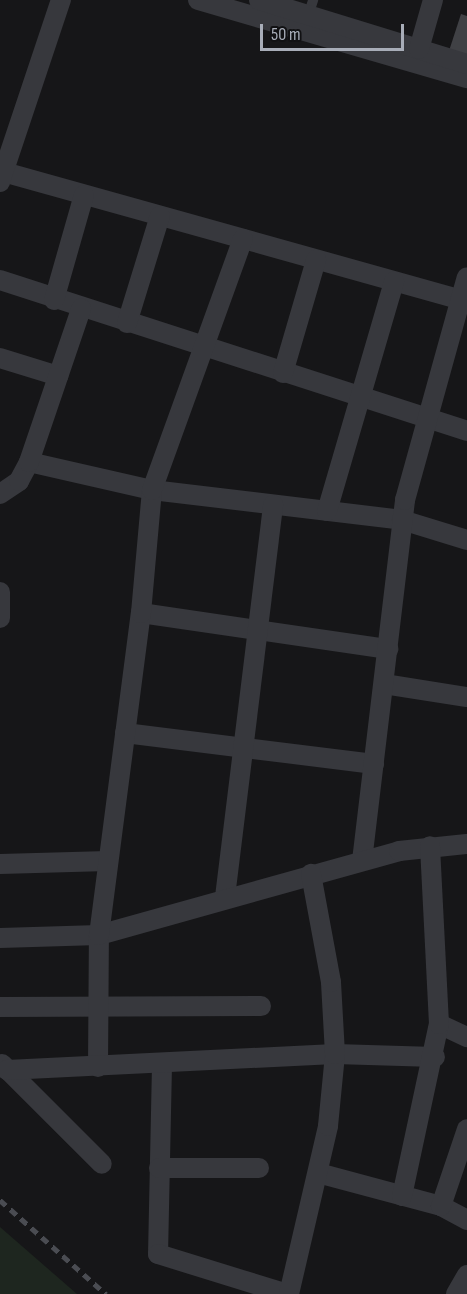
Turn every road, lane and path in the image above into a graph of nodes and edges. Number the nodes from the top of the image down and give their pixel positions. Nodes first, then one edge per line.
1 (61, 0) edge
2 (198, 0) edge
3 (260, 0) edge
4 (433, 0) edge
5 (308, 15) edge
6 (374, 43) junction
7 (419, 49) junction
8 (467, 64) edge
9 (467, 78) edge
10 (1, 175) edge
11 (84, 195) junction
12 (159, 216) junction
13 (243, 239) junction
14 (316, 260) junction
15 (467, 277) edge
16 (0, 280) edge
17 (394, 282) junction
18 (54, 300) junction
19 (461, 300) junction
20 (81, 309) junction
21 (127, 323) junction
22 (201, 347) junction
23 (0, 358) edge
24 (283, 373) junction
25 (58, 376) junction
26 (358, 397) junction
27 (427, 419) junction
28 (467, 431) edge
29 (29, 462) junction
30 (4, 489) edge
31 (152, 490) junction
32 (273, 505) junction
33 (327, 511) junction
34 (402, 520) junction
35 (467, 540) edge
36 (0, 592) edge
37 (141, 613) junction
38 (0, 618) edge
39 (258, 629) junction
40 (388, 649) junction
41 (384, 684) junction
42 (467, 697) edge
43 (125, 734) junction
44 (243, 751) junction
45 (374, 764) junction
46 (467, 844) edge
47 (430, 846) junction
48 (108, 861) junction
49 (362, 861) junction
50 (0, 864) edge
51 (311, 874) junction
52 (225, 897) junction
53 (99, 935) junction
54 (0, 938) edge
55 (99, 1006) junction
56 (261, 1006) dead end
57 (0, 1007) edge
58 (439, 1024) junction
59 (467, 1037) edge
60 (334, 1054) junction
61 (435, 1057) junction
62 (162, 1065) junction
63 (4, 1066) edge
64 (98, 1067) junction
65 (467, 1129) edge
66 (102, 1164) dead end
67 (159, 1168) junction
68 (259, 1168) dead end
69 (318, 1173) junction
70 (402, 1196) junction
71 (441, 1206) junction
72 (467, 1220) edge
73 (467, 1275) edge
74 (288, 1294) edge
75 (456, 1294) edge

1 - 10 street
2 - 5 street
3 - 5 street
4 - 7 street
5 - 6 street
6 - 7 street
6 - 9 street
7 - 8 street
10 - 11 street
11 - 12 street
11 - 18 street
12 - 13 street
12 - 21 street
13 - 14 street
13 - 22 street
14 - 17 street
14 - 24 street
15 - 19 street
16 - 18 street
17 - 19 street
17 - 26 street
18 - 20 street
19 - 27 street
20 - 21 street
20 - 25 street
21 - 22 street
22 - 24 street
22 - 31 street
23 - 25 street
24 - 26 street
25 - 29 street
26 - 27 street
26 - 33 street
27 - 28 street
27 - 34 street
29 - 30 street
29 - 31 street
31 - 32 street
31 - 37 street
32 - 33 street
32 - 39 street
33 - 34 street
34 - 35 street
34 - 40 street
36 - 38 street
37 - 39 street
37 - 43 street
39 - 40 street
39 - 44 street
40 - 41 street
41 - 42 street
41 - 45 street
43 - 44 street
43 - 48 street
44 - 45 street
44 - 52 street
45 - 49 street
46 - 47 street
47 - 49 street
47 - 58 street
48 - 50 street
48 - 53 street
49 - 51 street
51 - 52 street
51 - 60 street
52 - 53 street
53 - 54 street
53 - 55 street
55 - 56 street
55 - 57 street
55 - 64 street
58 - 59 street
58 - 61 street
60 - 61 street
60 - 62 street
60 - 69 street
61 - 70 street
62 - 64 street
62 - 67 street
63 - 64 street
63 - 66 street
65 - 71 street
67 - 68 street
67 - 74 street
69 - 70 street
69 - 74 street
70 - 71 street
71 - 72 street
73 - 75 street

